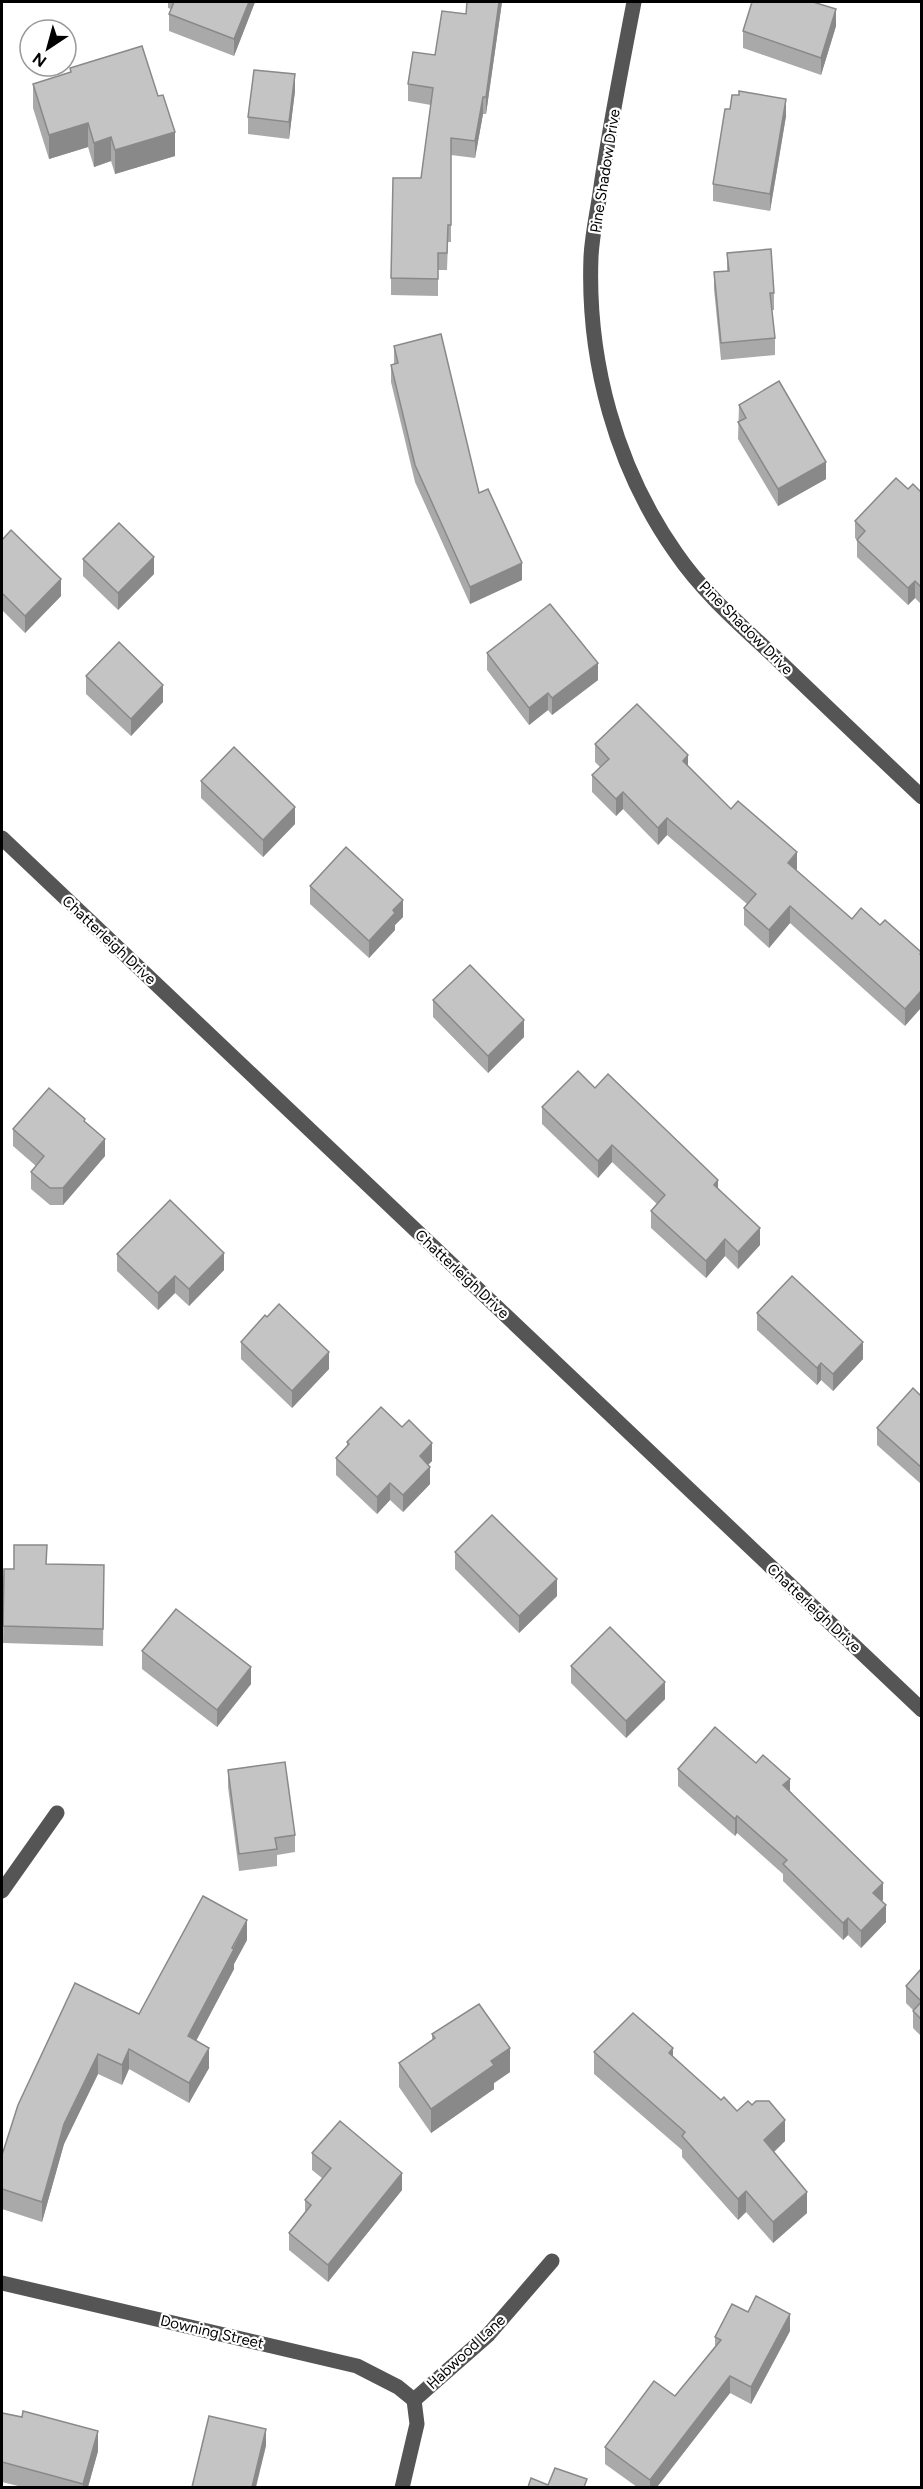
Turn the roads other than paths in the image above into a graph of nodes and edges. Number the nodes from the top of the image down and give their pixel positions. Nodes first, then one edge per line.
1 (634, 2) edge
2 (921, 797) edge
3 (2, 838) edge
4 (921, 1710) edge
5 (57, 1813) dead end
6 (2, 1892) edge
7 (552, 2261) dead end
8 (2, 2283) edge
9 (414, 2400) junction
10 (402, 2487) edge

1 - 2 street, Pine Shadow Drive
3 - 4 street, Chatterleigh Drive
5 - 6 street
7 - 9 street, Habwood Lane
8 - 9 street, Downing Street
9 - 10 street, Habwood Lane

